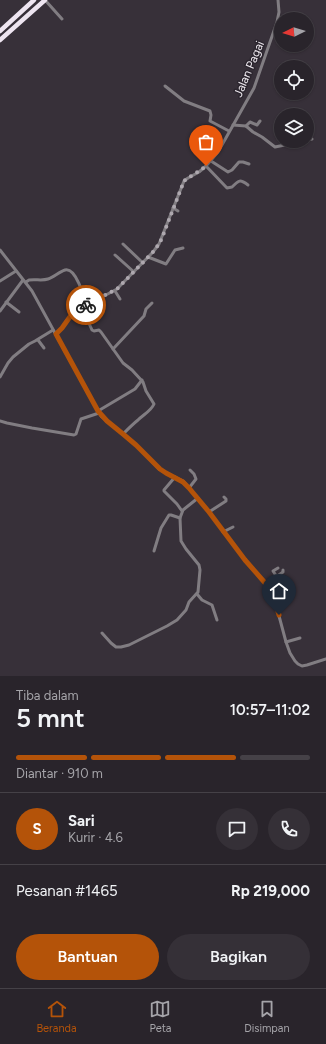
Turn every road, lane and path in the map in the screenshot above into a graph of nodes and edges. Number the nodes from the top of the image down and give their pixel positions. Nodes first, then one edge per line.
1 (34, 0) edge
2 (46, 0) edge
3 (278, 0) edge
4 (62, 19) dead end
5 (0, 31) edge
6 (0, 40) edge
7 (165, 86) dead end
8 (260, 121) dead end
9 (233, 125) junction
10 (246, 126) junction
11 (229, 131) junction
12 (274, 146) edge
13 (211, 161) junction
14 (249, 164) dead end
15 (206, 166) junction
16 (248, 185) dead end
17 (173, 208) junction
18 (178, 212) dead end
19 (123, 244) dead end
20 (183, 248) dead end
21 (0, 250) edge
22 (115, 255) dead end
23 (148, 257) junction
24 (143, 263) junction
25 (16, 271) junction
26 (134, 272) junction
27 (0, 281) edge
28 (24, 281) junction
29 (115, 291) junction
30 (120, 299) dead end
31 (6, 302) junction
32 (152, 303) dead end
33 (86, 305) junction
34 (82, 308) junction
35 (0, 311) edge
36 (19, 312) dead end
37 (53, 330) junction
38 (56, 334) junction
39 (38, 340) junction
40 (44, 348) dead end
41 (113, 349) junction
42 (0, 377) edge
43 (142, 380) junction
44 (98, 412) junction
45 (0, 421) edge
46 (123, 434) junction
47 (190, 470) dead end
48 (174, 477) junction
49 (189, 488) junction
50 (224, 497) dead end
51 (198, 498) junction
52 (182, 511) junction
53 (209, 512) junction
54 (180, 518) junction
55 (233, 527) dead end
56 (223, 532) junction
57 (154, 551) dead end
58 (278, 568) dead end
59 (283, 570) dead end
60 (277, 577) junction
61 (266, 584) junction
62 (197, 594) junction
63 (217, 620) dead end
64 (102, 633) dead end
65 (300, 638) dead end
66 (286, 642) junction
67 (326, 659) edge

1 - 5 highway
2 - 4 street
2 - 6 highway
3 - 9 street, Jalan Pagai
7 - 11 street
8 - 10 street
9 - 10 street
9 - 11 street, Jalan Pagai
10 - 12 street
11 - 13 street, Jalan Pagai
13 - 14 street
13 - 15 street, Jalan Pagai
15 - 16 street
15 - 17 street, Jalan Pagai
17 - 18 street
17 - 23 street, Jalan Pagai
19 - 24 street
20 - 23 street
21 - 25 street
22 - 26 street
23 - 24 street, Jalan Pagai
24 - 26 street, Jalan Pagai
25 - 27 street
25 - 28 street
26 - 29 street, Jalan Pagai
28 - 31 street
28 - 33 street
28 - 37 street
29 - 30 street
29 - 33 street, Jalan Pagai
31 - 35 street
31 - 36 street
32 - 41 street
33 - 34 street, Jalan Pagai
34 - 38 street, Jalan Pagai
34 - 41 street
37 - 38 street
37 - 39 street
38 - 44 street
39 - 40 street
39 - 42 street
41 - 43 street
43 - 44 street
43 - 46 street
44 - 45 street
44 - 46 street
46 - 48 street
47 - 49 street
48 - 49 street
48 - 52 street
49 - 51 street
50 - 53 street
51 - 52 street
51 - 53 street
52 - 54 street
53 - 56 street
54 - 57 street
54 - 62 street
55 - 56 street
56 - 61 street
58 - 60 street
59 - 60 street
60 - 61 street
61 - 66 street
62 - 63 street
62 - 64 street
65 - 66 street
66 - 67 street

